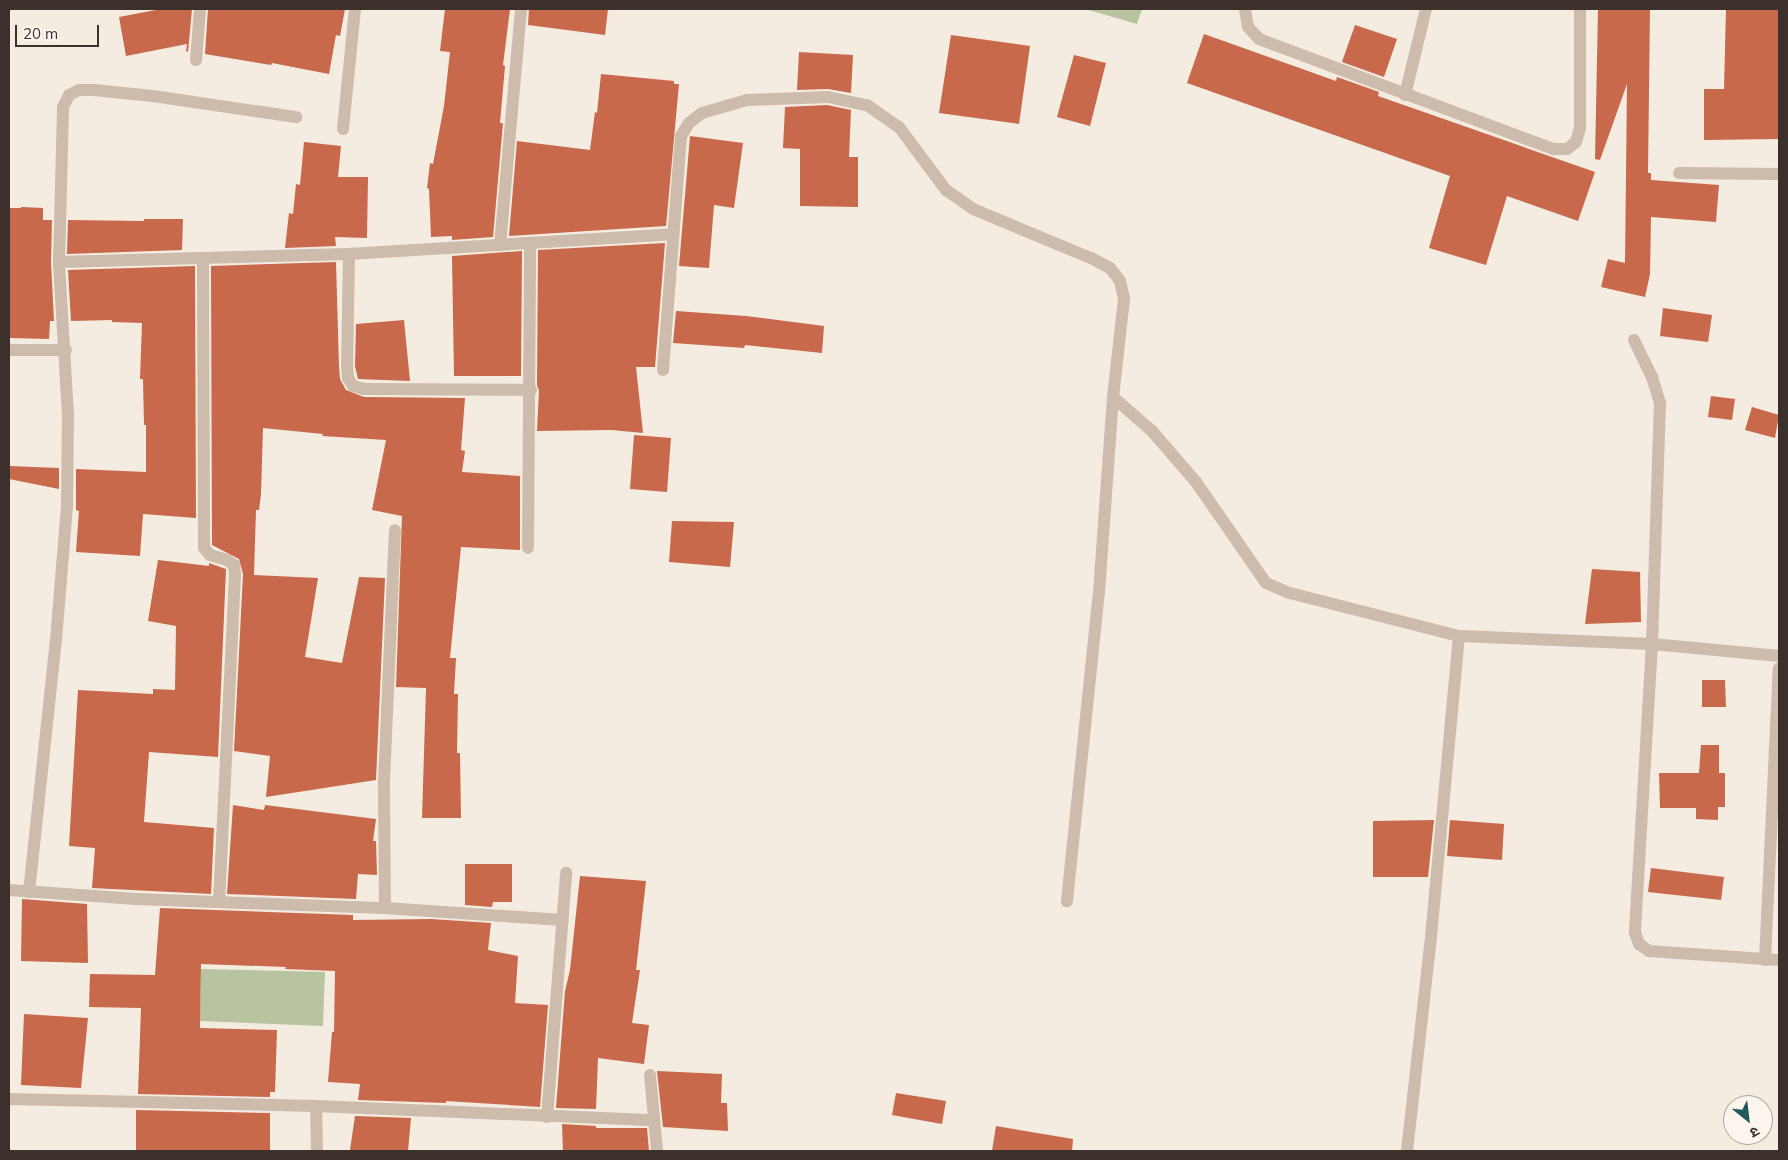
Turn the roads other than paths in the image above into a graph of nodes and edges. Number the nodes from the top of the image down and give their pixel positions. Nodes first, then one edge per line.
1 (200, 9) edge
2 (355, 9) edge
3 (522, 9) edge
4 (1245, 9) edge
5 (1426, 9) edge
6 (1580, 9) edge
7 (196, 60) dead end
8 (1405, 95) junction
9 (296, 117) dead end
10 (343, 129) dead end
11 (1679, 173) dead end
12 (1779, 174) edge
13 (673, 234) junction
14 (530, 243) junction
15 (500, 246) junction
16 (349, 254) junction
17 (203, 259) junction
18 (59, 262) junction
19 (1634, 340) dead end
20 (9, 350) edge
21 (66, 350) junction
22 (662, 370) dead end
23 (531, 390) junction
24 (1113, 397) junction
25 (395, 530) dead end
26 (528, 548) dead end
27 (1459, 636) junction
28 (1652, 644) junction
29 (1779, 656) edge
30 (1779, 668) edge
31 (566, 873) dead end
32 (9, 890) edge
33 (29, 892) junction
34 (1067, 901) dead end
35 (220, 902) junction
36 (386, 908) junction
37 (562, 920) junction
38 (1765, 960) junction
39 (1779, 960) edge
40 (650, 1075) dead end
41 (9, 1100) edge
42 (316, 1106) junction
43 (547, 1117) junction
44 (654, 1120) junction
45 (317, 1151) edge
46 (657, 1151) edge
47 (1407, 1151) edge

1 - 7 street
2 - 10 street
3 - 15 street
4 - 8 street
5 - 8 street
6 - 8 street
9 - 18 street
11 - 12 street
13 - 14 street
13 - 22 street
13 - 24 street
14 - 15 street
14 - 23 street
15 - 16 street
16 - 17 street
16 - 23 street
17 - 18 street
17 - 35 street
18 - 21 street
19 - 28 street
20 - 21 street
21 - 33 street
23 - 26 street
24 - 27 street
24 - 34 street
25 - 36 street
27 - 28 street
27 - 47 street
28 - 29 street
28 - 38 street
30 - 38 street
31 - 37 street
32 - 33 street
33 - 35 street
35 - 36 street
36 - 37 street
37 - 43 street
38 - 39 street
40 - 44 street
41 - 42 street
42 - 43 street
42 - 45 street
43 - 44 street
44 - 46 street

